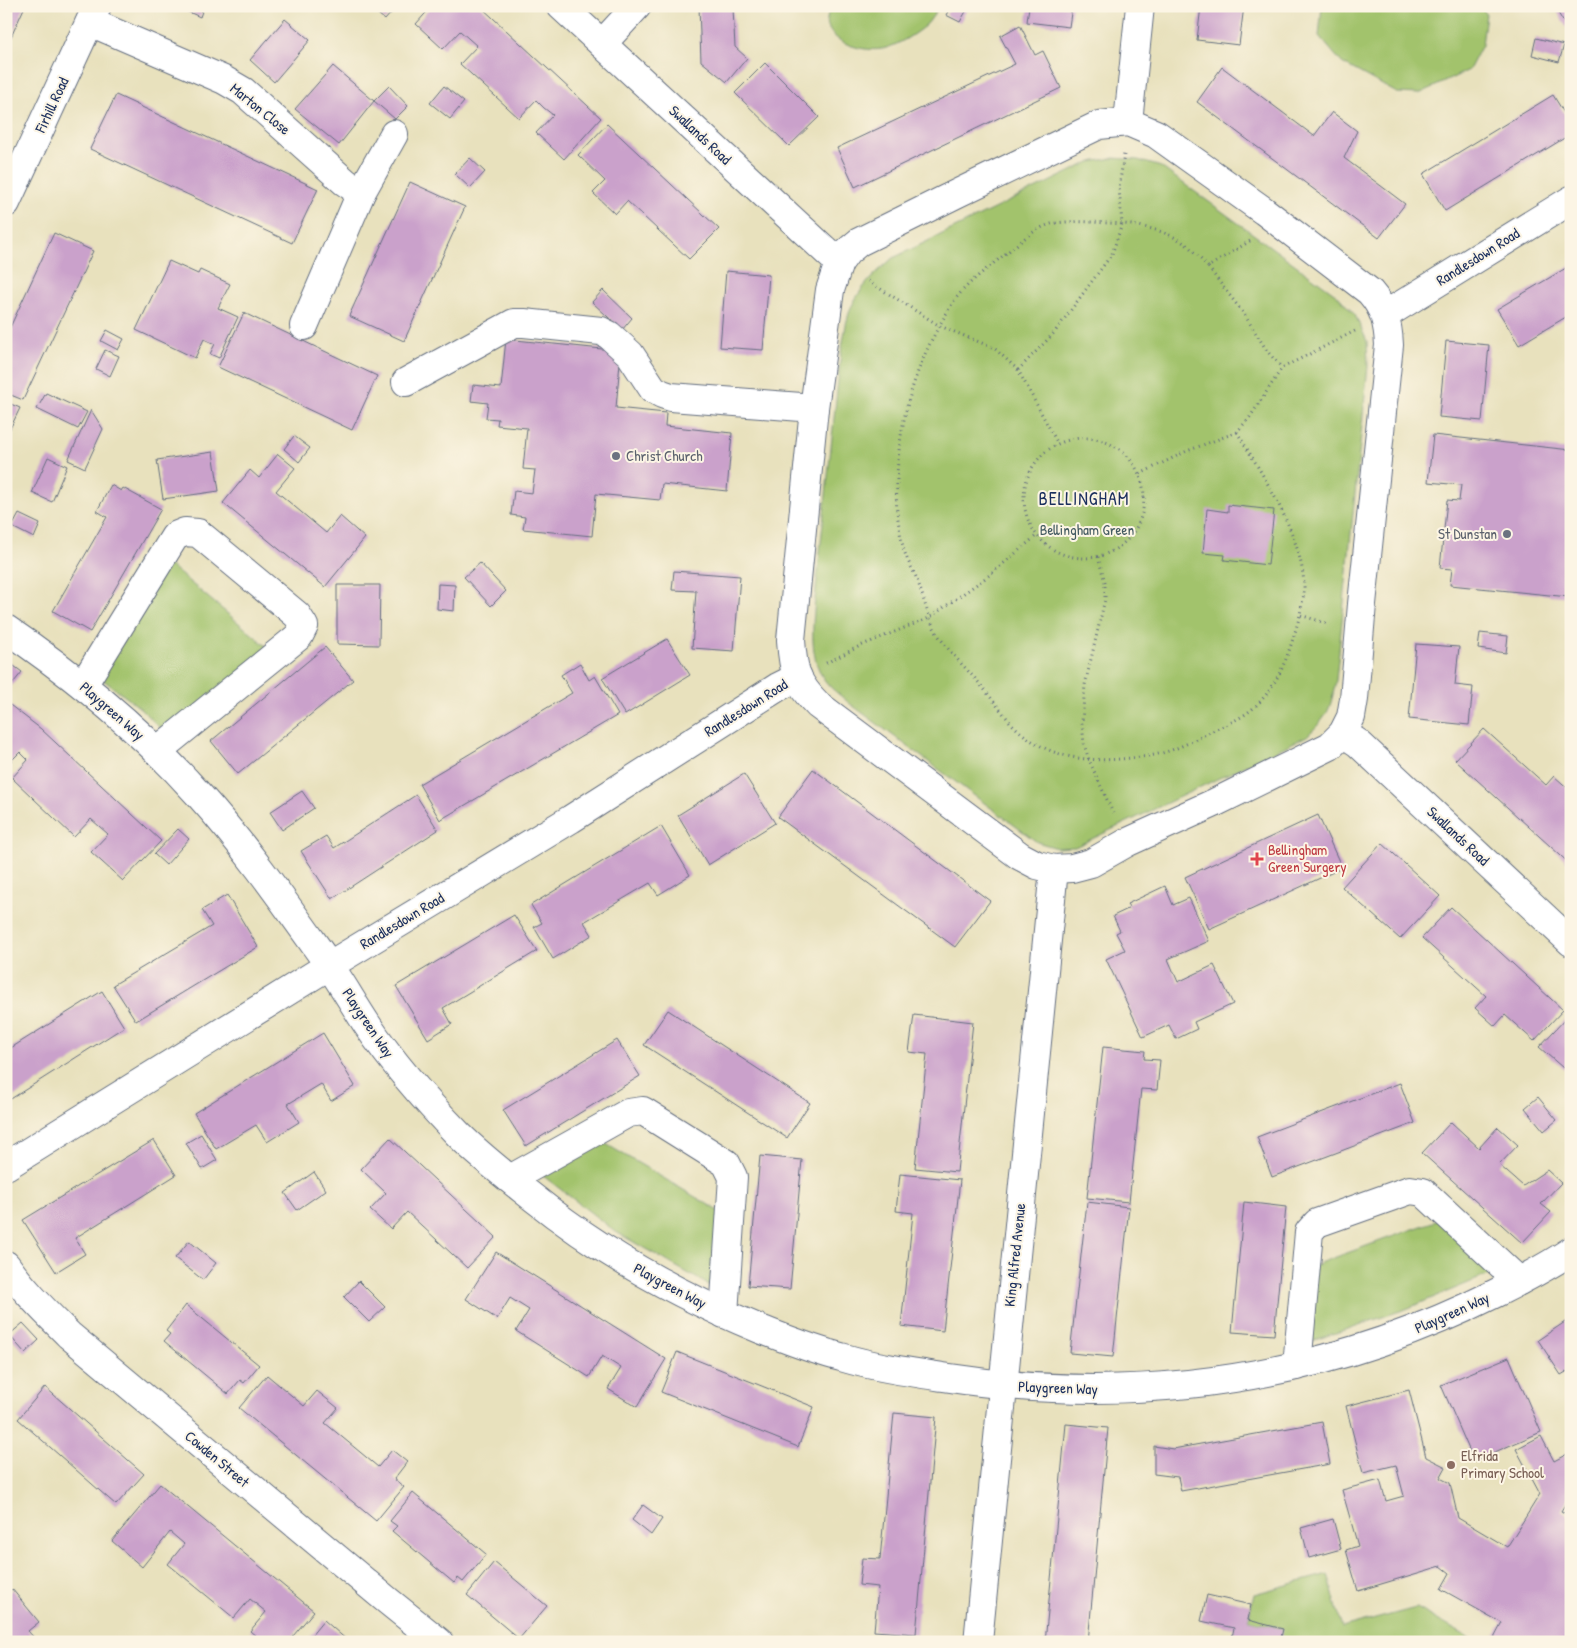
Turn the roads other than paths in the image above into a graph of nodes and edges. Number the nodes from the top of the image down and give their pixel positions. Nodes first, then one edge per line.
1 (561, 6) edge
2 (637, 6) edge
3 (1140, 6) edge
4 (94, 14) edge
5 (602, 44) junction
6 (1128, 122) junction
7 (394, 134) dead end
8 (361, 193) junction
9 (1571, 200) edge
10 (6, 203) edge
11 (840, 263) junction
12 (1385, 315) junction
13 (304, 326) dead end
14 (406, 382) dead end
15 (814, 408) junction
16 (6, 629) edge
17 (798, 676) junction
18 (83, 685) junction
19 (1343, 733) junction
20 (157, 751) junction
21 (1054, 869) junction
22 (1571, 942) edge
23 (330, 965) junction
24 (6, 1166) edge
25 (510, 1179) junction
26 (1571, 1251) edge
27 (6, 1265) edge
28 (1519, 1282) junction
29 (724, 1314) junction
30 (1297, 1366) junction
31 (1003, 1385) junction
32 (439, 1642) edge
33 (978, 1642) edge

1 - 5 street, Swallands Road
2 - 5 street
3 - 6 street
4 - 8 street, Marton Close
4 - 10 street, Firhill Road
5 - 11 street, Swallands Road
6 - 11 street
6 - 12 street
7 - 8 street
8 - 13 street
9 - 12 street, Randlesdown Road
11 - 15 street
12 - 19 street
14 - 15 street
15 - 17 street
16 - 18 street, Playgreen Way
17 - 21 street
17 - 23 street, Randlesdown Road
18 - 20 street, Playgreen Way
18 - 20 street
19 - 21 street
19 - 22 street, Swallands Road
20 - 23 street, Playgreen Way
21 - 31 street, King Alfred Avenue
23 - 24 street, Randlesdown Road
23 - 25 street, Playgreen Way
25 - 29 street, Playgreen Way
25 - 29 street
26 - 28 street, Playgreen Way
27 - 32 street, Cowden Street
28 - 30 street, Playgreen Way
28 - 30 street
29 - 31 street, Playgreen Way
30 - 31 street, Playgreen Way
31 - 33 street, King Alfred Avenue

